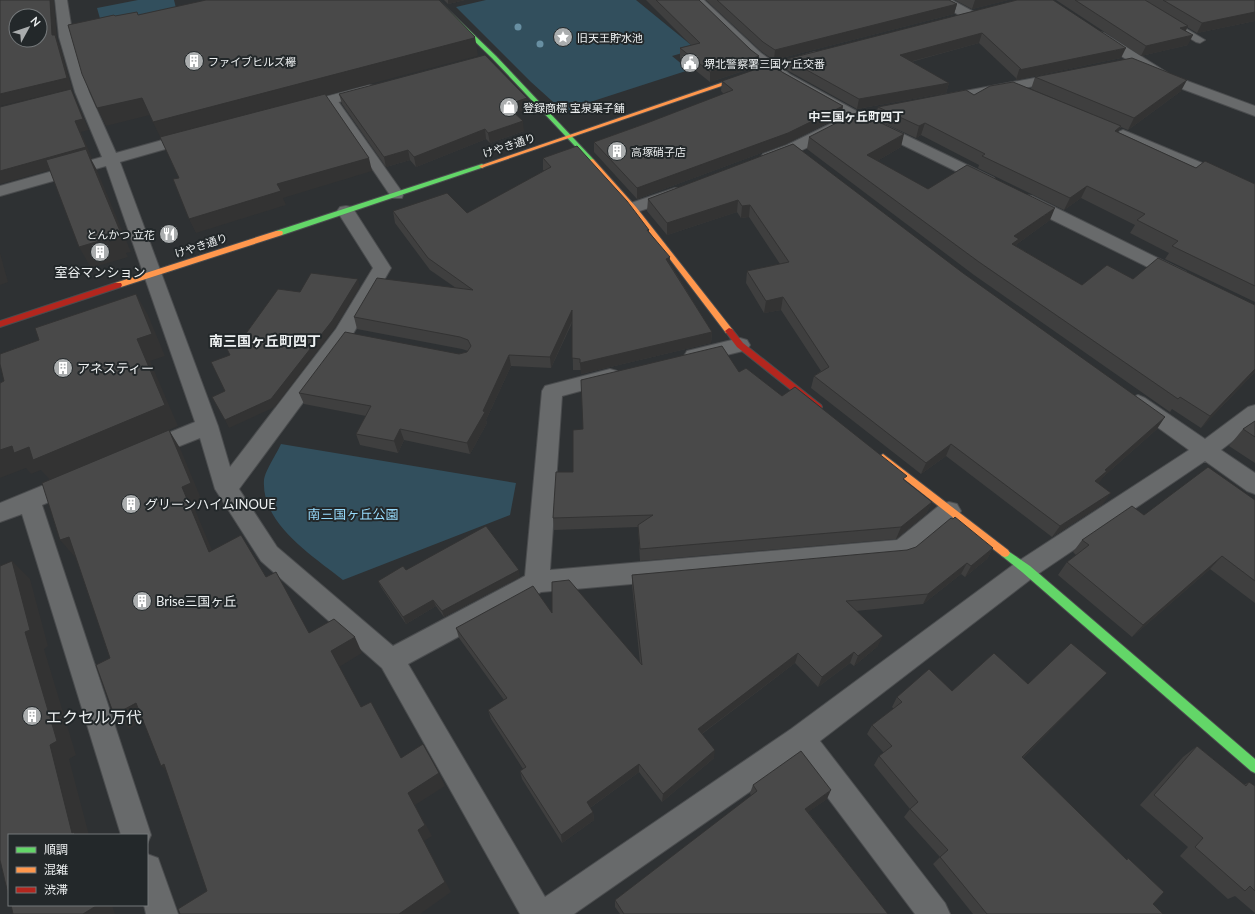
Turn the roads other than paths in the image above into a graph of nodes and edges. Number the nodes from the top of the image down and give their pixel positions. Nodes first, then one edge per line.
1 (61, 0) edge
2 (435, 0) edge
3 (699, 0) edge
4 (943, 0) edge
5 (1132, 0) edge
6 (972, 14) joint
7 (954, 19) edge
8 (1085, 27) edge
9 (1200, 40) dead end
10 (827, 51) edge
11 (494, 57) junction
12 (479, 61) edge
13 (1137, 61) junction
14 (1115, 66) edge
15 (770, 67) junction
16 (1078, 74) edge
17 (383, 86) edge
18 (1011, 87) junction
19 (1033, 96) edge
20 (331, 99) junction
21 (933, 101) edge
22 (878, 111) dead end
23 (1255, 111) edge
24 (285, 112) edge
25 (855, 116) junction
26 (1112, 130) edge
27 (202, 134) edge
28 (570, 137) junction
29 (793, 148) junction
30 (111, 159) junction
31 (757, 162) edge
32 (811, 162) edge
33 (692, 186) edge
34 (0, 191) edge
35 (1255, 191) edge
36 (397, 195) junction
37 (634, 208) junction
38 (346, 211) junction
39 (152, 274) junction
40 (1191, 281) edge
41 (0, 324) edge
42 (343, 334) junction
43 (365, 338) edge
44 (740, 345) junction
45 (672, 361) edge
46 (634, 371) edge
47 (1121, 390) edge
48 (826, 413) edge
49 (1255, 413) edge
50 (206, 426) junction
51 (1205, 450) junction
52 (875, 452) edge
53 (128, 459) edge
54 (93, 474) edge
55 (1255, 485) edge
56 (226, 489) junction
57 (28, 501) junction
58 (949, 510) junction
59 (0, 513) edge
60 (1026, 569) junction
61 (537, 582) junction
62 (391, 660) junction
63 (801, 739) junction
64 (1255, 767) edge
65 (136, 834) edge
66 (148, 872) edge
67 (162, 914) edge
68 (538, 914) edge
69 (547, 914) edge
70 (934, 914) edge

1 - 30 street
2 - 11 street
3 - 15 street
4 - 6 street
5 - 9 lane
6 - 7 street
8 - 13 street
10 - 15 street, けやき通り
11 - 12 street
11 - 28 street
13 - 14 street
13 - 23 street
15 - 25 street
15 - 28 street, けやき通り
16 - 18 street
17 - 20 street
18 - 19 street
18 - 21 street
20 - 24 street
20 - 36 lane
22 - 25 street
25 - 29 street
25 - 40 street
26 - 35 street
27 - 30 street
28 - 36 street, けやき通り
28 - 37 street
29 - 31 street
29 - 32 street
30 - 34 street
30 - 39 street
33 - 37 street
36 - 38 street, けやき通り
37 - 44 street
38 - 39 street, けやき通り
38 - 42 street
39 - 41 street, けやき通り
39 - 50 street
42 - 43 street
42 - 56 street
44 - 45 street
44 - 48 street
46 - 61 street
47 - 51 street
49 - 51 street
50 - 53 street
50 - 56 street
51 - 55 street
51 - 60 street
52 - 58 street
54 - 57 street
56 - 62 street
57 - 59 street
57 - 65 street
58 - 60 street
58 - 61 street
60 - 63 street
60 - 64 street
61 - 62 street
62 - 68 street
63 - 69 street
63 - 70 street
66 - 67 street

